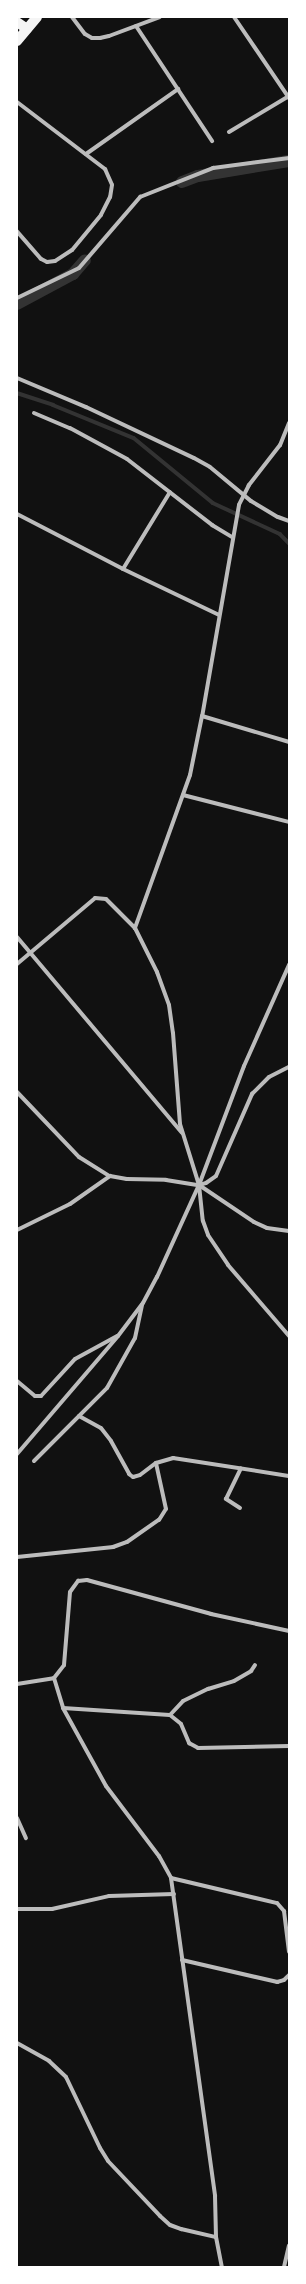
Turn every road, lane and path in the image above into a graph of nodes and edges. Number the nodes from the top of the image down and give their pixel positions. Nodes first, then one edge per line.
1 (37, 17) edge
2 (72, 17) edge
3 (160, 17) edge
4 (234, 17) edge
5 (17, 22) edge
6 (136, 26) junction
7 (27, 29) junction
8 (17, 41) edge
9 (178, 89) junction
10 (289, 97) edge
11 (17, 102) edge
12 (229, 132) dead end
13 (212, 141) dead end
14 (86, 154) junction
15 (289, 158) edge
16 (17, 231) edge
17 (17, 298) edge
18 (17, 378) edge
19 (34, 413) dead end
20 (289, 423) edge
21 (170, 492) junction
22 (243, 494) junction
23 (17, 514) edge
24 (289, 521) edge
25 (232, 537) junction
26 (123, 569) junction
27 (219, 615) junction
28 (202, 716) junction
29 (289, 742) edge
30 (183, 795) junction
31 (289, 822) edge
32 (135, 928) junction
33 (17, 937) edge
34 (31, 953) junction
35 (17, 964) edge
36 (289, 965) edge
37 (289, 1067) edge
38 (17, 1092) edge
39 (184, 1134) junction
40 (110, 1176) junction
41 (199, 1184) junction
42 (17, 1230) edge
43 (289, 1231) edge
44 (143, 1303) junction
45 (118, 1336) junction
46 (289, 1336) edge
47 (17, 1381) edge
48 (79, 1416) junction
49 (17, 1454) edge
50 (34, 1461) dead end
51 (156, 1463) junction
52 (242, 1468) junction
53 (289, 1476) edge
54 (240, 1508) dead end
55 (17, 1557) edge
56 (289, 1631) edge
57 (255, 1665) dead end
58 (54, 1678) junction
59 (17, 1684) edge
60 (63, 1708) junction
61 (170, 1715) junction
62 (289, 1746) edge
63 (17, 1818) edge
64 (26, 1838) dead end
65 (171, 1878) junction
66 (174, 1894) junction
67 (17, 1909) edge
68 (289, 1952) edge
69 (182, 1960) junction
70 (288, 1976) edge
71 (17, 2043) edge
72 (216, 2237) junction
73 (289, 2246) edge
74 (222, 2267) edge
75 (284, 2267) edge

1 - 7 main road
2 - 6 street
3 - 6 street
4 - 10 street
5 - 7 main road
6 - 9 street
7 - 8 main road
9 - 13 street
9 - 14 street
10 - 12 street
11 - 14 street
14 - 16 street
15 - 17 street
18 - 22 street
19 - 21 street
20 - 22 street
21 - 25 street
21 - 26 street
22 - 24 street
22 - 25 street
23 - 26 street
25 - 27 street
26 - 27 street
27 - 28 street
28 - 29 street
28 - 30 street
30 - 31 street
30 - 32 street
32 - 34 street
32 - 39 street
33 - 34 street
34 - 35 street
34 - 39 street
36 - 41 street
37 - 41 street
38 - 40 street
39 - 41 street
40 - 41 street
40 - 42 street
41 - 43 street
41 - 44 street
41 - 46 street
44 - 45 street
44 - 48 street
45 - 47 street
45 - 49 street
48 - 50 street
48 - 51 street
51 - 52 street
51 - 55 street
52 - 53 street
52 - 54 street
56 - 58 street
57 - 61 street
58 - 59 street
58 - 60 street
60 - 61 street
60 - 65 street
61 - 62 street
63 - 64 street
65 - 66 street
65 - 68 street
66 - 67 street
66 - 69 street
69 - 70 street
69 - 72 street
71 - 72 street
72 - 74 street
73 - 75 street

